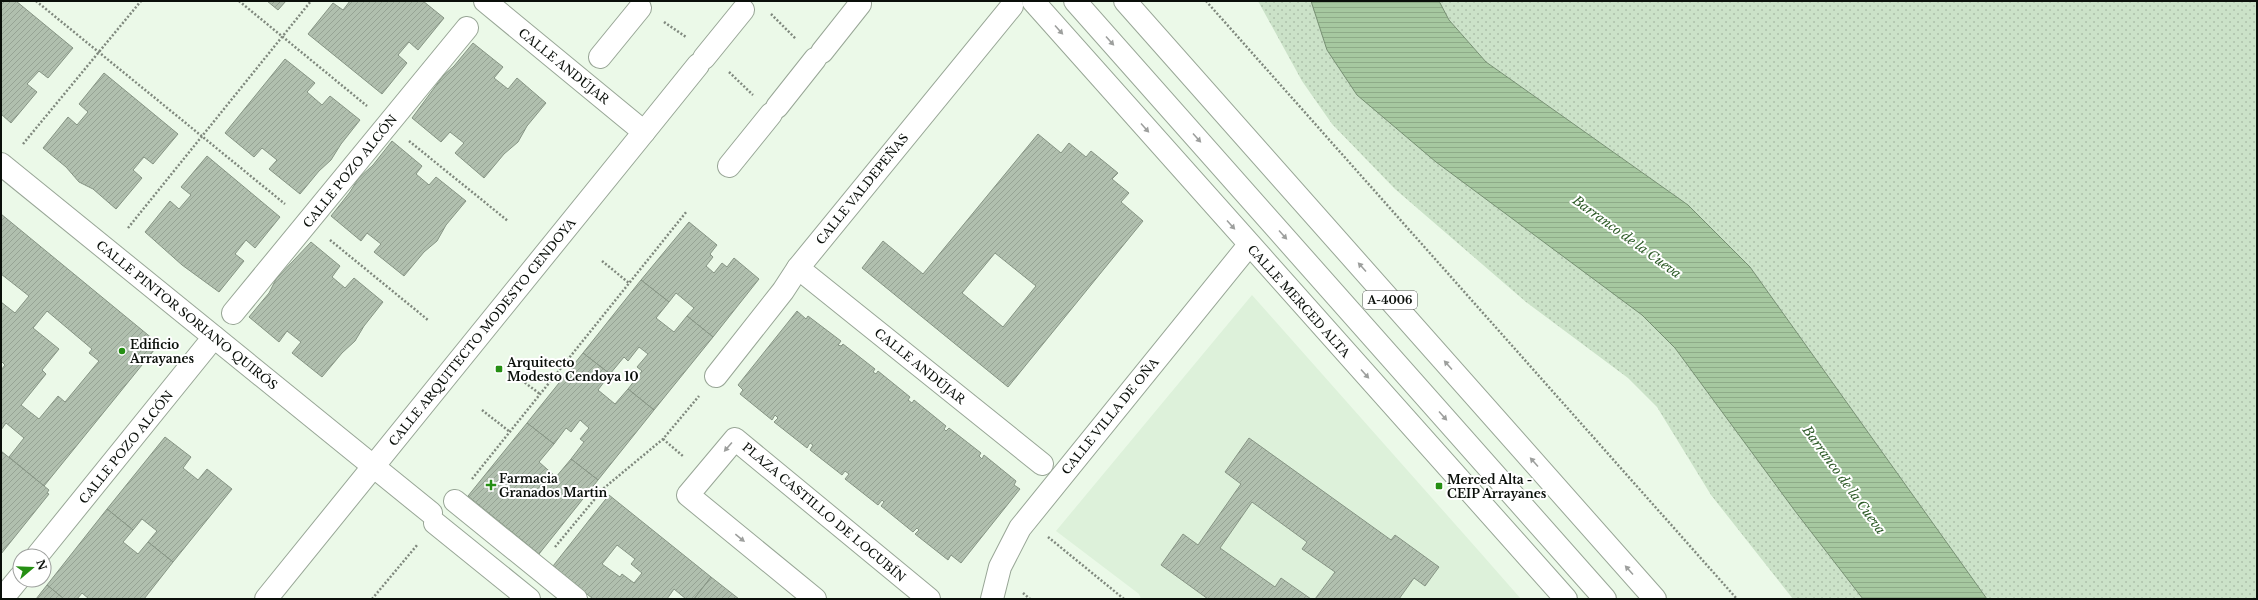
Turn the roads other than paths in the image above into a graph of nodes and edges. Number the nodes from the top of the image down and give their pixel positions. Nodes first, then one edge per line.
1 (485, 1) edge
2 (1033, 1) edge
3 (1075, 1) edge
4 (1125, 1) edge
5 (860, 4) dead end
6 (752, 6) edge
7 (1012, 6) dead end
8 (640, 8) dead end
9 (467, 28) dead end
10 (600, 57) dead end
11 (644, 132) junction
12 (1, 164) edge
13 (729, 166) dead end
14 (1249, 245) junction
15 (798, 268) junction
16 (233, 313) dead end
17 (214, 337) junction
18 (716, 376) road end
19 (1042, 464) dead end
20 (373, 466) junction
21 (455, 501) road end
22 (43, 548) edge
23 (12, 587) edge
24 (2, 599) edge
25 (266, 599) edge
26 (529, 599) edge
27 (576, 599) edge
28 (815, 599) edge
29 (929, 599) edge
30 (992, 599) edge
31 (1566, 599) edge
32 (1605, 599) edge
33 (1655, 599) edge

1 - 11 street, CALLE ANDÚJAR
2 -> 14 street, CALLE MERCED ALTA
3 -> 32 street, A-4006
33 -> 4 street, A-4006
5 - 13 street
6 - 11 street, CALLE ARQUITECTO MODESTO CENDOYA
7 - 15 street, CALLE VALDEPEÑAS
8 - 10 street
9 - 16 street, CALLE POZO ALCÓN
11 - 20 street, CALLE ARQUITECTO MODESTO CENDOYA
12 - 17 street, CALLE PINTOR SORIANO QUIRÓS
14 - 30 street, CALLE VILLA DE OÑA
14 -> 31 street, CALLE MERCED ALTA
15 - 18 street, CALLE VALDEPEÑAS
15 - 19 street, CALLE ANDÚJAR
17 - 20 street, CALLE PINTOR SORIANO QUIRÓS
17 - 22 street, CALLE POZO ALCÓN
20 - 25 street, CALLE ARQUITECTO MODESTO CENDOYA
20 - 26 street, CALLE PINTOR SORIANO QUIRÓS
21 - 27 street
23 - 24 street
29 -> 28 street, PLAZA CASTILLO DE LOCUBÍN

